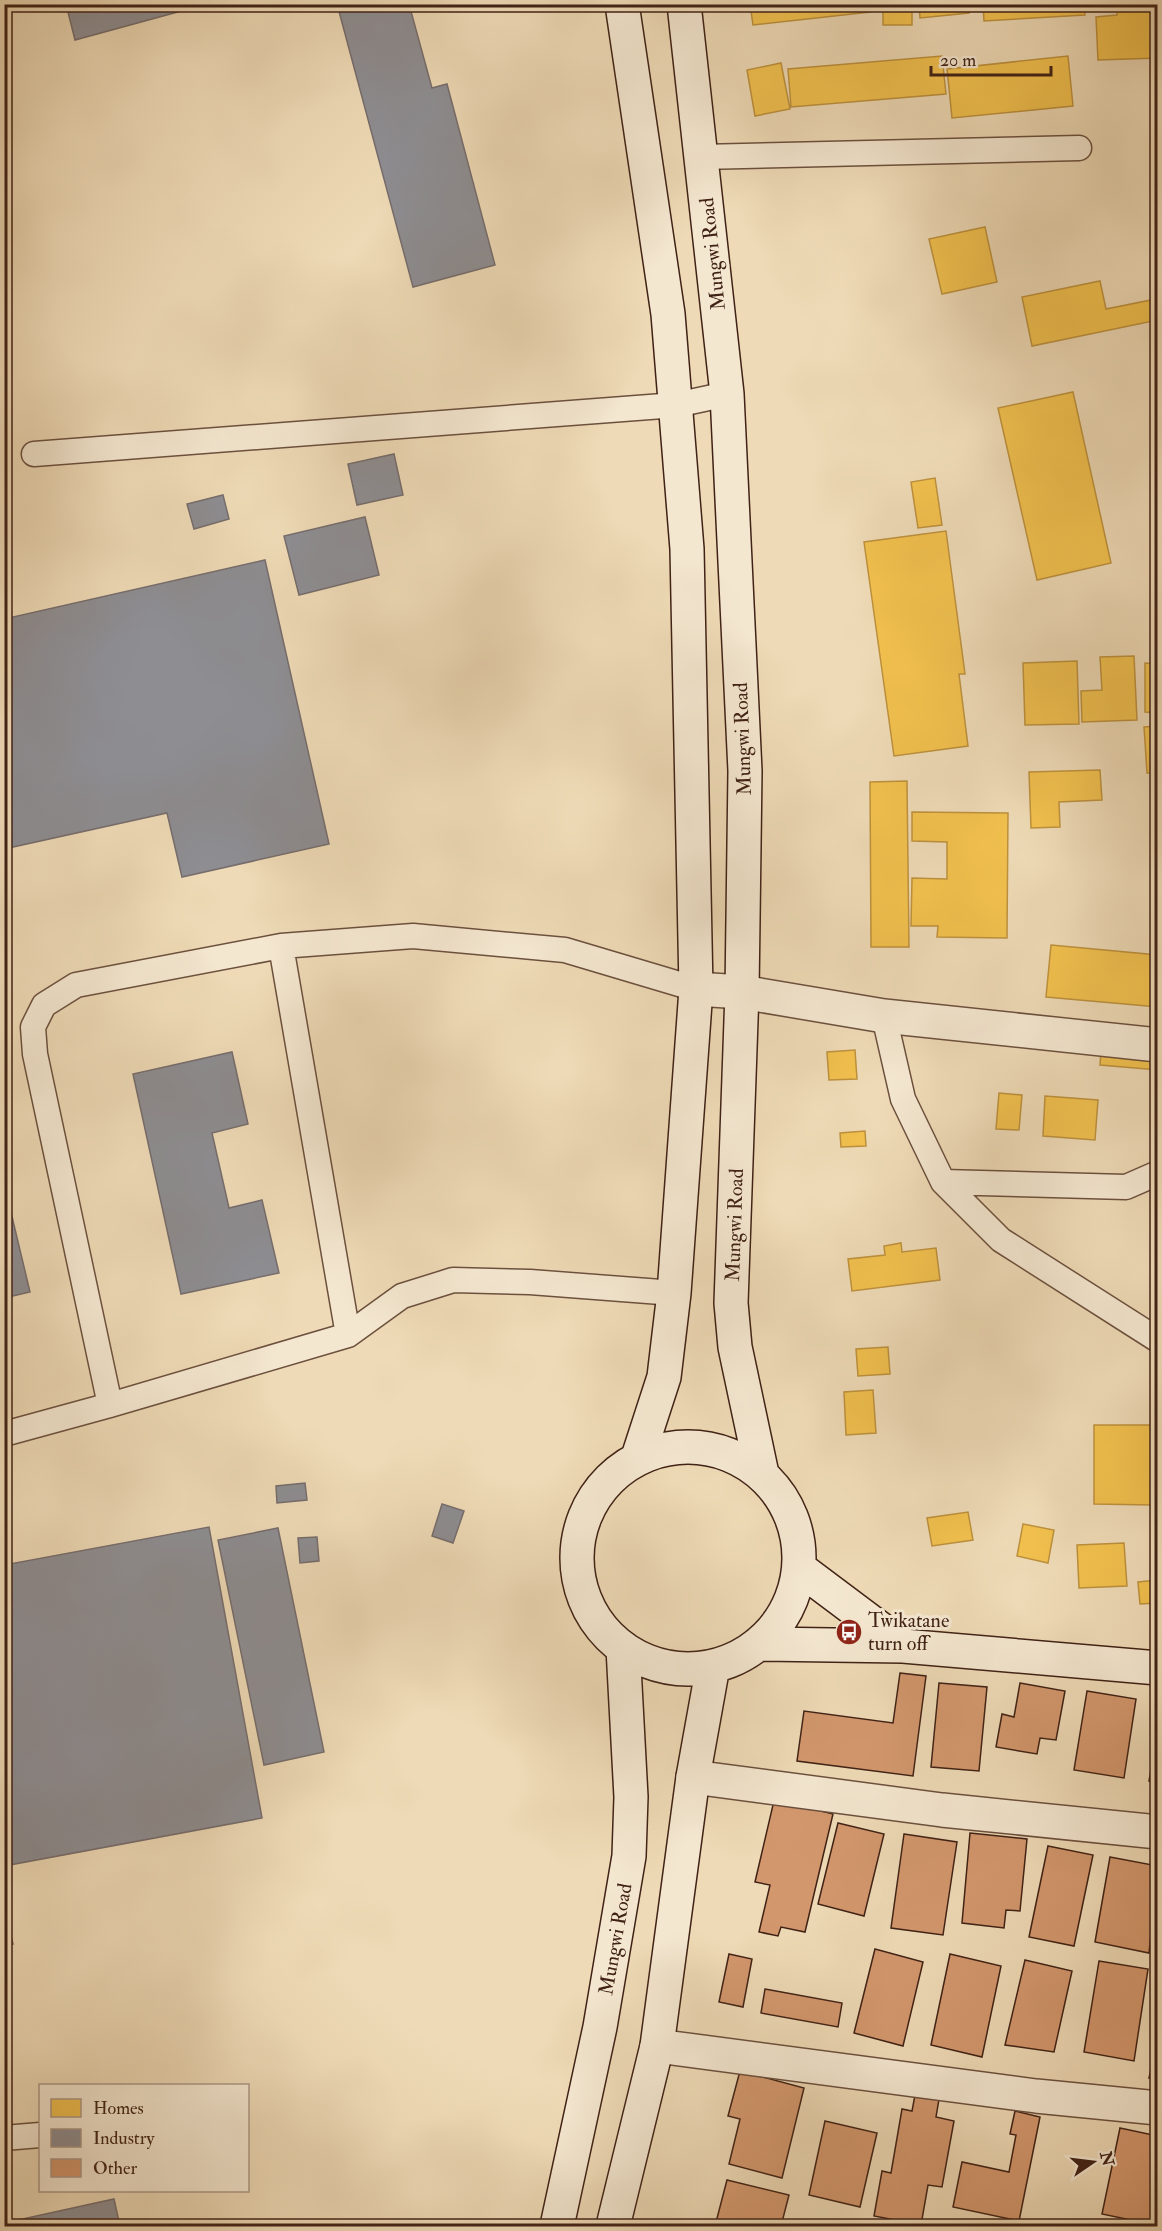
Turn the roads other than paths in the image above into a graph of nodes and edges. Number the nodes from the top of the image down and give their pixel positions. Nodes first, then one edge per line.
1 (622, 4) edge
2 (684, 4) edge
3 (1079, 148) dead end
4 (701, 157) junction
5 (727, 394) junction
6 (675, 405) junction
7 (34, 454) dead end
8 (281, 946) junction
9 (696, 989) junction
10 (742, 992) junction
11 (884, 1016) junction
12 (1158, 1044) edge
13 (1158, 1173) edge
14 (944, 1182) junction
15 (674, 1293) junction
16 (348, 1335) junction
17 (1158, 1340) edge
18 (111, 1405) junction
19 (4, 1434) edge
20 (638, 1457) junction
21 (762, 1474) junction
22 (799, 1568) junction
23 (758, 1644) junction
24 (903, 1646) junction
25 (623, 1648) junction
26 (712, 1666) junction
27 (1158, 1668) edge
28 (693, 1777) junction
29 (1158, 1832) edge
30 (657, 2046) junction
31 (1158, 2108) edge
32 (39, 2135) edge
33 (4, 2138) edge
34 (557, 2226) edge
35 (613, 2226) edge

1 - 6 main road
2 - 4 main road, Mungwi Road
3 - 4 lane
4 - 5 main road, Mungwi Road
5 - 6 lane
5 - 10 main road, Mungwi Road
6 - 7 lane
6 - 9 main road
8 - 9 lane
8 - 16 lane
8 - 18 lane
9 - 10 main road
9 - 15 main road
10 - 11 main road
10 - 21 main road, Mungwi Road
11 - 12 main road
11 - 14 lane
13 - 14 lane
14 - 17 lane
15 - 16 lane
15 - 20 main road
16 - 18 lane
18 - 19 lane
20 - 21 main road
20 - 25 main road
21 - 22 main road
22 - 23 main road
22 - 24 main road
23 - 24 main road
23 - 26 main road
24 - 27 main road
25 - 26 main road
25 - 34 main road, Mungwi Road
26 - 28 main road
28 - 29 main road
28 - 30 main road
30 - 31 main road
30 - 35 main road
32 - 33 lane

